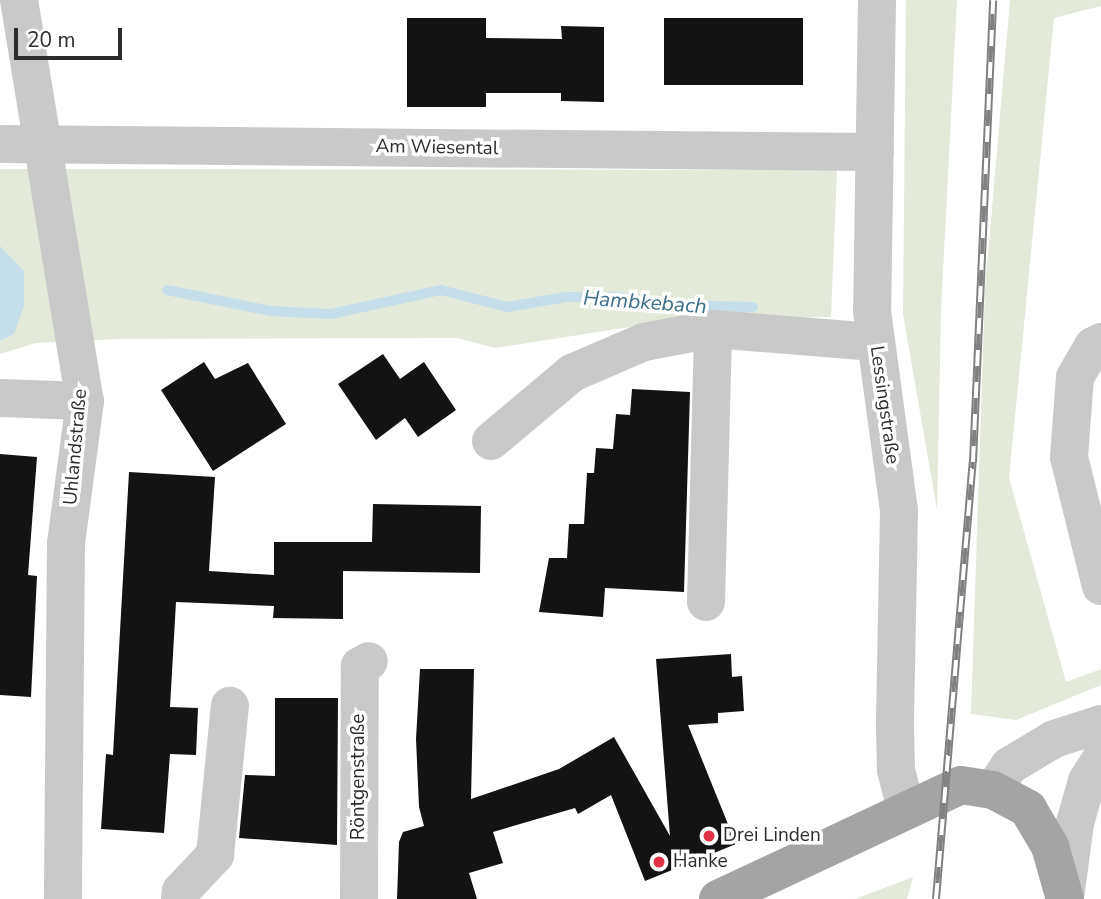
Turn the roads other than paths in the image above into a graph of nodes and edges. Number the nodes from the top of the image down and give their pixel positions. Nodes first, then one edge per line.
1 (19, 0) edge
2 (877, 0) edge
3 (40, 143) junction
4 (0, 144) edge
5 (875, 152) junction
6 (713, 329) junction
7 (874, 342) junction
8 (1096, 356) edge
9 (0, 398) edge
10 (85, 401) junction
11 (491, 440) dead end
12 (1101, 586) edge
13 (706, 602) dead end
14 (369, 661) dead end
15 (230, 706) dead end
16 (1101, 723) edge
17 (1101, 759) edge
18 (993, 789) junction
19 (906, 809) junction
20 (63, 899) edge
21 (180, 899) edge
22 (359, 899) edge
23 (718, 899) edge
24 (1065, 899) edge

1 - 3 street, Uhlandstraße
2 - 5 street, Lessingstraße
3 - 4 street, Am Wiesental
3 - 5 street, Am Wiesental
3 - 10 street, Uhlandstraße
5 - 7 street, Lessingstraße
6 - 7 street
6 - 11 street
6 - 13 street
7 - 19 street, Lessingstraße
8 - 12 street
9 - 10 street
10 - 20 street, Uhlandstraße
14 - 22 street, Röntgenstraße
15 - 21 street
16 - 18 street
17 - 24 street
18 - 19 main road
18 - 24 main road
19 - 23 main road

